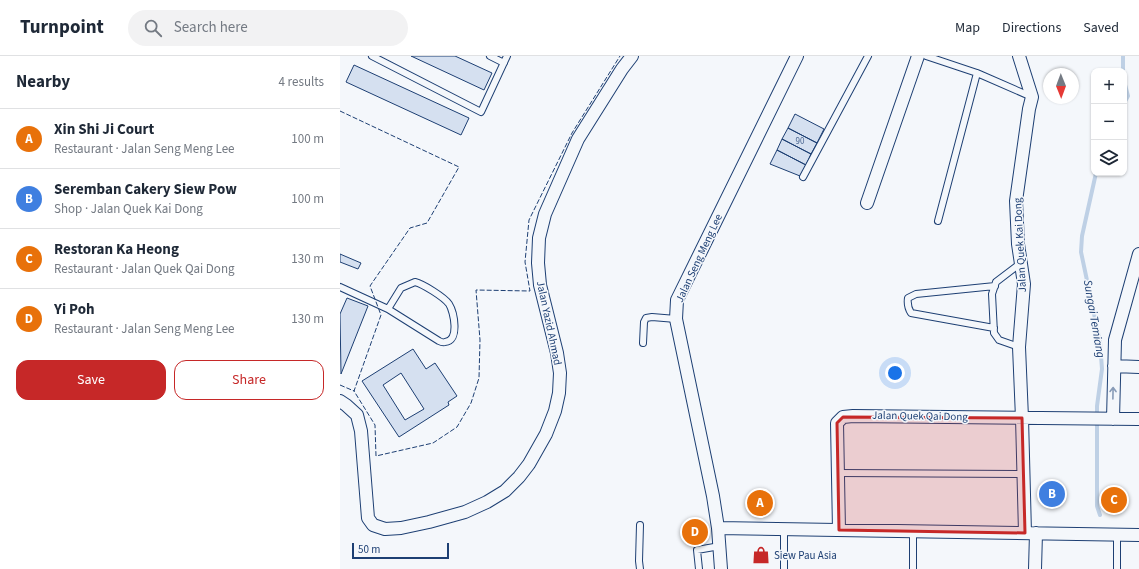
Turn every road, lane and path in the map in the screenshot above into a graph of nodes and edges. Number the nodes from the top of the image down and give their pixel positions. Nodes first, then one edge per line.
1 (372, 56) edge
2 (490, 56) edge
3 (507, 56) edge
4 (632, 56) edge
5 (797, 56) edge
6 (868, 56) edge
7 (918, 56) edge
8 (926, 56) edge
9 (1019, 56) edge
10 (504, 63) junction
11 (977, 73) junction
12 (1032, 97) junction
13 (803, 177) dead end
14 (867, 203) dead end
15 (938, 221) dead end
16 (1139, 254) edge
17 (1021, 263) junction
18 (995, 286) junction
19 (340, 287) edge
20 (388, 309) junction
21 (676, 319) junction
22 (994, 328) junction
23 (644, 343) dead end
24 (1018, 347) junction
25 (1114, 366) junction
26 (1139, 367) edge
27 (340, 401) edge
28 (1022, 418) junction
29 (1109, 419) junction
30 (1139, 419) edge
31 (838, 474) junction
32 (1024, 474) junction
33 (640, 525) dead end
34 (718, 528) junction
35 (784, 529) junction
36 (838, 530) junction
37 (913, 531) junction
38 (1030, 533) junction
39 (1117, 534) junction
40 (1139, 535) edge
41 (720, 546) junction
42 (640, 569) edge
43 (699, 569) edge
44 (721, 569) edge
45 (784, 569) edge
46 (913, 569) edge
47 (1035, 569) edge
48 (1117, 569) edge

1 - 10 lane
2 - 10 lane
3 - 10 lane
4 - 27 street, Jalan Yazid Ahmad
5 - 21 street, Jalan Seng Meng Lee
6 - 13 lane
7 - 14 street
8 - 11 lane
9 - 12 street, Jalan Quek Kai Dong
11 - 12 lane
11 - 15 lane
12 - 17 street, Jalan Quek Kai Dong
16 - 25 street
17 - 18 lane
17 - 24 street, Jalan Quek Kai Dong
18 - 22 lane
18 - 22 lane
19 - 20 lane
20 - 20 lane
21 - 23 lane
21 - 34 street, Jalan Seng Meng Lee
22 - 24 lane
24 - 28 street, Jalan Quek Kai Dong
25 - 26 street
29 -> 25 street
28 - 29 street, Jalan Quek Qai Dong
28 - 31 street, Jalan Quek Qai Dong
28 - 32 street, Jalan Quek Kai Dong
29 - 30 street, Jalan Quek Qai Dong
31 - 32 lane
31 - 36 street, Jalan Quek Qai Dong
32 - 38 street, Jalan Quek Kai Dong
33 - 42 lane
34 - 35 street
34 - 41 street, Jalan Seng Meng Lee
35 - 36 street
35 - 45 lane
36 - 37 street
37 - 38 street
37 - 46 lane
38 - 39 street
38 - 47 street, Jalan Quek Kai Dong
39 - 40 street
39 - 48 lane
41 - 43 lane
41 - 44 street, Jalan Seng Meng Lee

